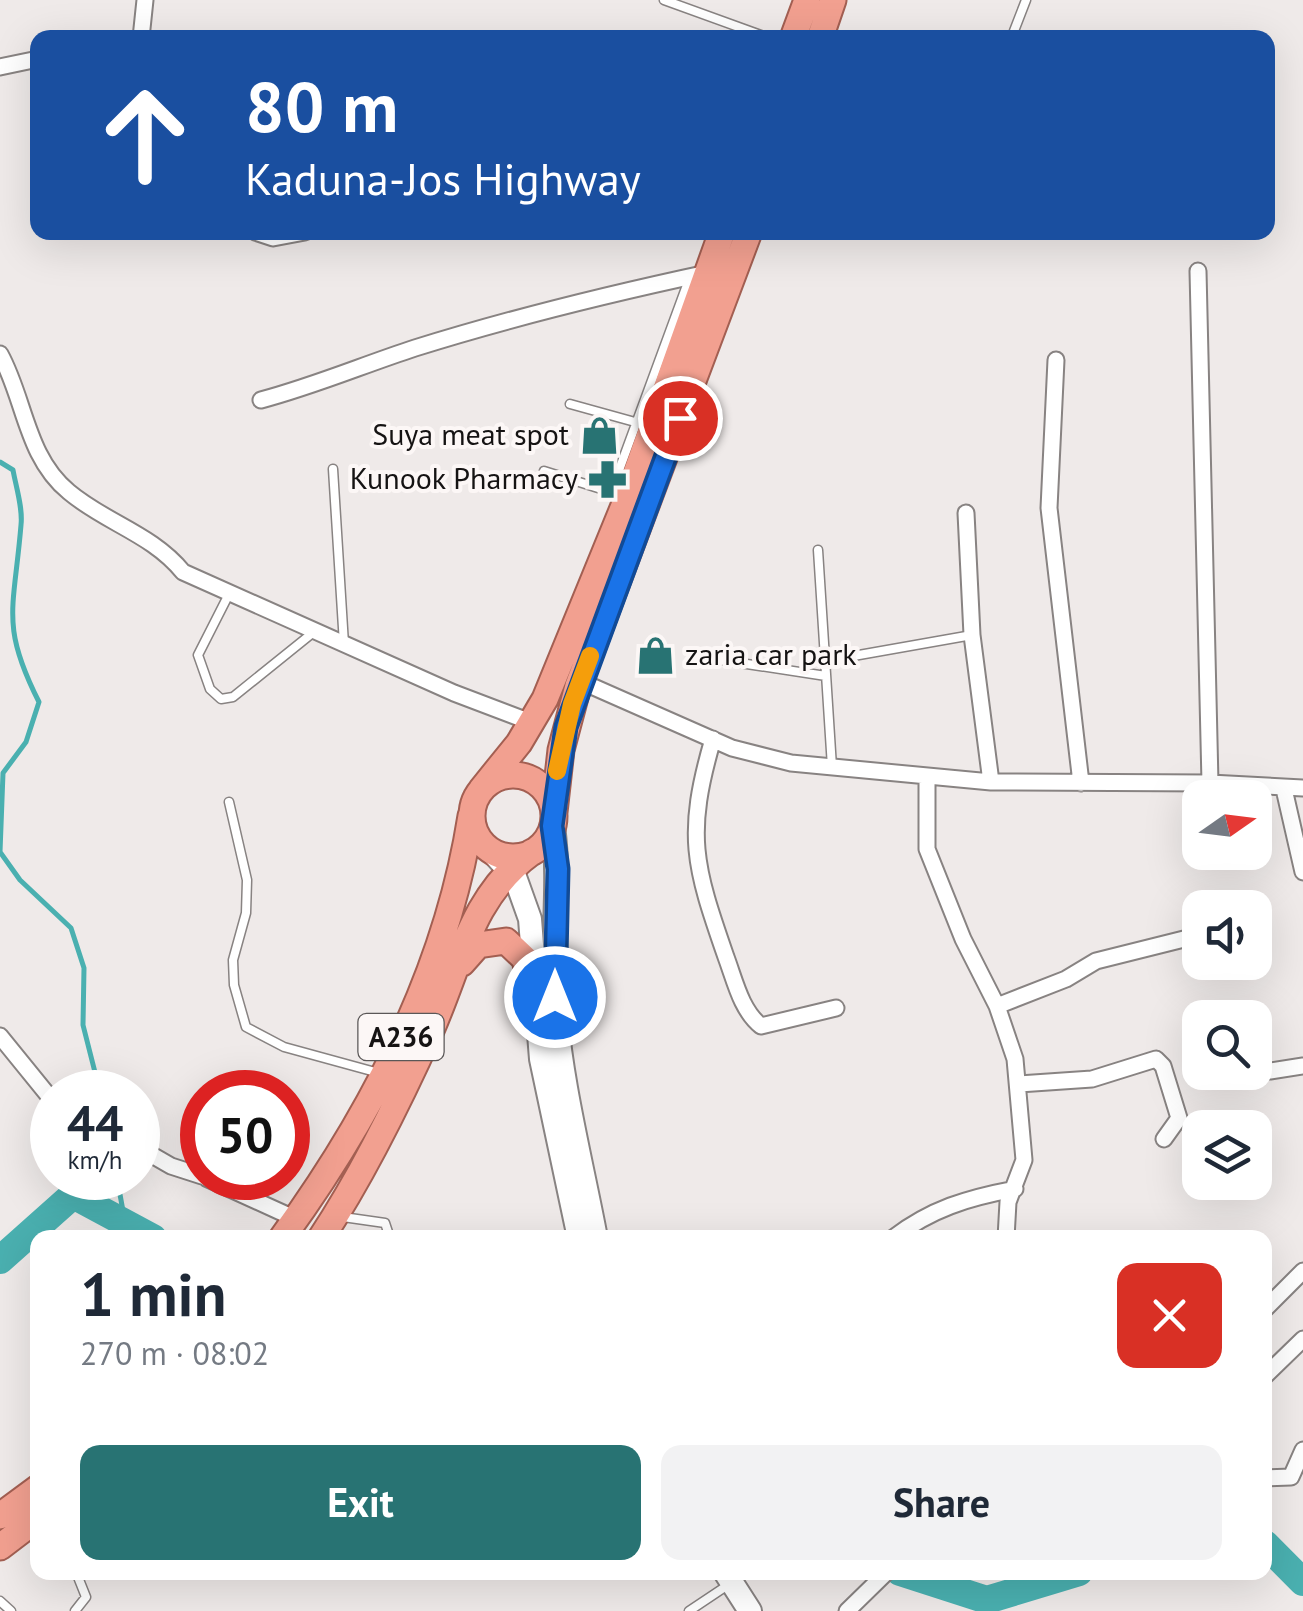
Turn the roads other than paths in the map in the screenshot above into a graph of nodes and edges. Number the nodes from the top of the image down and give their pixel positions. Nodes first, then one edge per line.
1 (145, 0) edge
2 (664, 0) edge
3 (806, 0) edge
4 (833, 0) edge
5 (1026, 0) edge
6 (140, 30) edge
7 (748, 30) edge
8 (796, 30) edge
9 (823, 30) edge
10 (1014, 30) edge
11 (30, 60) edge
12 (0, 66) edge
13 (718, 240) edge
14 (745, 240) edge
15 (1198, 271) dead end
16 (698, 275) junction
17 (0, 354) edge
18 (1056, 360) dead end
19 (261, 400) dead end
20 (570, 404) dead end
21 (636, 422) junction
22 (333, 469) dead end
23 (544, 471) dead end
24 (619, 494) junction
25 (966, 513) dead end
26 (818, 550) dead end
27 (229, 594) junction
28 (315, 631) junction
29 (972, 635) junction
30 (344, 644) junction
31 (714, 658) dead end
32 (825, 661) junction
33 (826, 676) junction
34 (580, 681) junction
35 (533, 723) junction
36 (712, 739) junction
37 (832, 767) junction
38 (927, 779) junction
39 (1210, 780) edge
40 (991, 782) junction
41 (1081, 783) junction
42 (1182, 783) edge
43 (1272, 787) edge
44 (1284, 788) junction
45 (1303, 788) edge
46 (481, 790) junction
47 (230, 802) dead end
48 (472, 816) junction
49 (553, 819) junction
50 (501, 861) junction
51 (1303, 872) edge
52 (1182, 940) edge
53 (452, 980) junction
54 (534, 1004) junction
55 (997, 1006) junction
56 (836, 1008) dead end
57 (0, 1036) edge
58 (1303, 1066) edge
59 (1272, 1071) edge
60 (30, 1073) edge
61 (383, 1074) junction
62 (1019, 1084) junction
63 (1164, 1138) dead end
64 (1014, 1189) junction
65 (242, 1200) edge
66 (289, 1228) edge
67 (329, 1229) edge
68 (387, 1230) edge
69 (577, 1230) edge
70 (594, 1230) edge
71 (903, 1230) edge
72 (1006, 1230) edge
73 (1303, 1271) edge
74 (1272, 1302) edge
75 (1303, 1339) edge
76 (1272, 1369) edge
77 (1303, 1450) edge
78 (1272, 1478) edge
79 (30, 1494) edge
80 (0, 1516) edge
81 (30, 1524) edge
82 (0, 1546) edge
83 (79, 1580) edge
84 (727, 1580) edge
85 (730, 1580) edge
86 (879, 1580) edge
87 (0, 1601) edge
88 (11, 1611) edge
89 (76, 1611) edge
90 (689, 1611) edge
91 (750, 1611) edge
92 (847, 1611) edge

1 - 6 street
2 - 7 lane
3 - 8 highway
4 - 9 highway
5 - 10 lane
11 - 12 street
13 - 16 highway, A236
14 - 34 highway
15 - 39 street
16 - 19 street
16 - 21 lane
16 - 24 highway, A236
17 - 27 street
18 - 41 street
20 - 21 lane
21 - 24 lane
22 - 30 lane
23 - 24 lane
24 - 35 highway, A236
25 - 29 street
26 - 32 lane
27 - 28 street
27 - 28 lane
28 - 30 street
29 - 32 lane
29 - 40 street
30 - 35 street
31 - 33 lane
32 - 33 lane
33 - 37 lane
34 - 36 street
34 - 49 highway
35 - 46 highway, A236
36 - 37 street
36 - 56 street
37 - 38 street
38 - 40 street
38 - 55 street
40 - 41 street
41 - 42 street
43 - 44 street
44 - 45 street
44 - 51 street
46 - 48 highway, A236
46 - 49 highway
47 - 61 lane
48 - 50 highway
48 - 61 highway, A236
49 - 50 highway, A236
49 - 70 main road
50 - 53 highway, A236
50 - 54 main road
52 - 55 street
53 - 54 highway, A236
53 - 67 highway, A236
54 - 69 main road
55 - 62 street
57 - 60 street
58 - 59 street
61 - 66 highway, A236
62 - 63 street
62 - 64 street
64 - 71 street
64 - 72 street
65 - 66 street
67 - 68 lane
73 - 74 street
75 - 76 street
77 - 78 street
79 - 80 highway
81 - 82 highway
83 - 89 lane
84 - 90 lane
85 - 91 main road
86 - 92 street
87 - 88 lane

